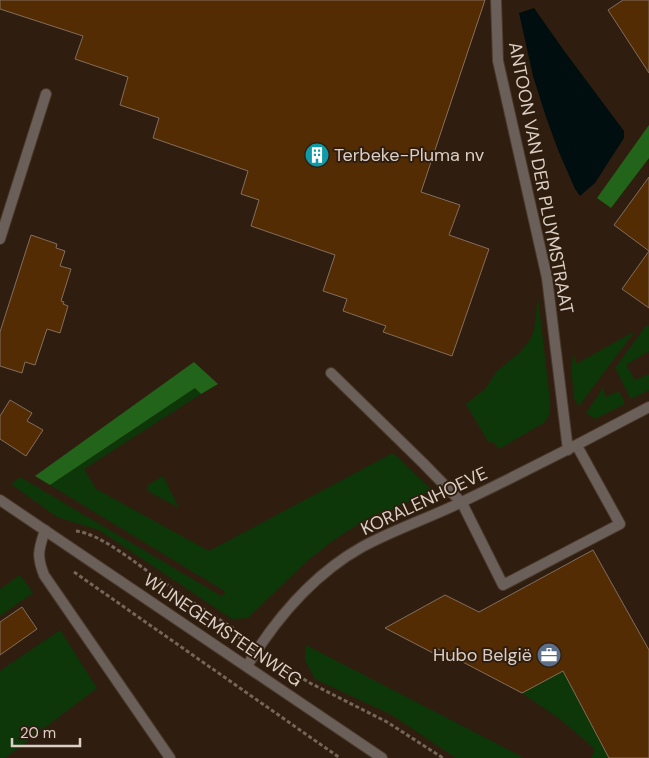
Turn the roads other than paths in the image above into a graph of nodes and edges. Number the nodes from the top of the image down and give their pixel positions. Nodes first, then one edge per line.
1 (496, 0) edge
2 (46, 94) dead end
3 (0, 239) edge
4 (331, 373) dead end
5 (649, 407) edge
6 (572, 448) junction
7 (0, 500) edge
8 (462, 502) junction
9 (45, 530) junction
10 (247, 666) junction
11 (170, 758) edge
12 (382, 758) edge

1 - 6 street, ANTOON VAN DER PLUYMSTRAAT
2 - 3 street
4 - 8 street
5 - 6 street, KORALENHOEVE
6 - 8 street, KORALENHOEVE
6 - 8 street
7 - 9 street, WIJNEGEMSTEENWEG
8 - 10 street, KORALENHOEVE
9 - 10 street, WIJNEGEMSTEENWEG
9 - 11 street
10 - 12 street, WIJNEGEMSTEENWEG

